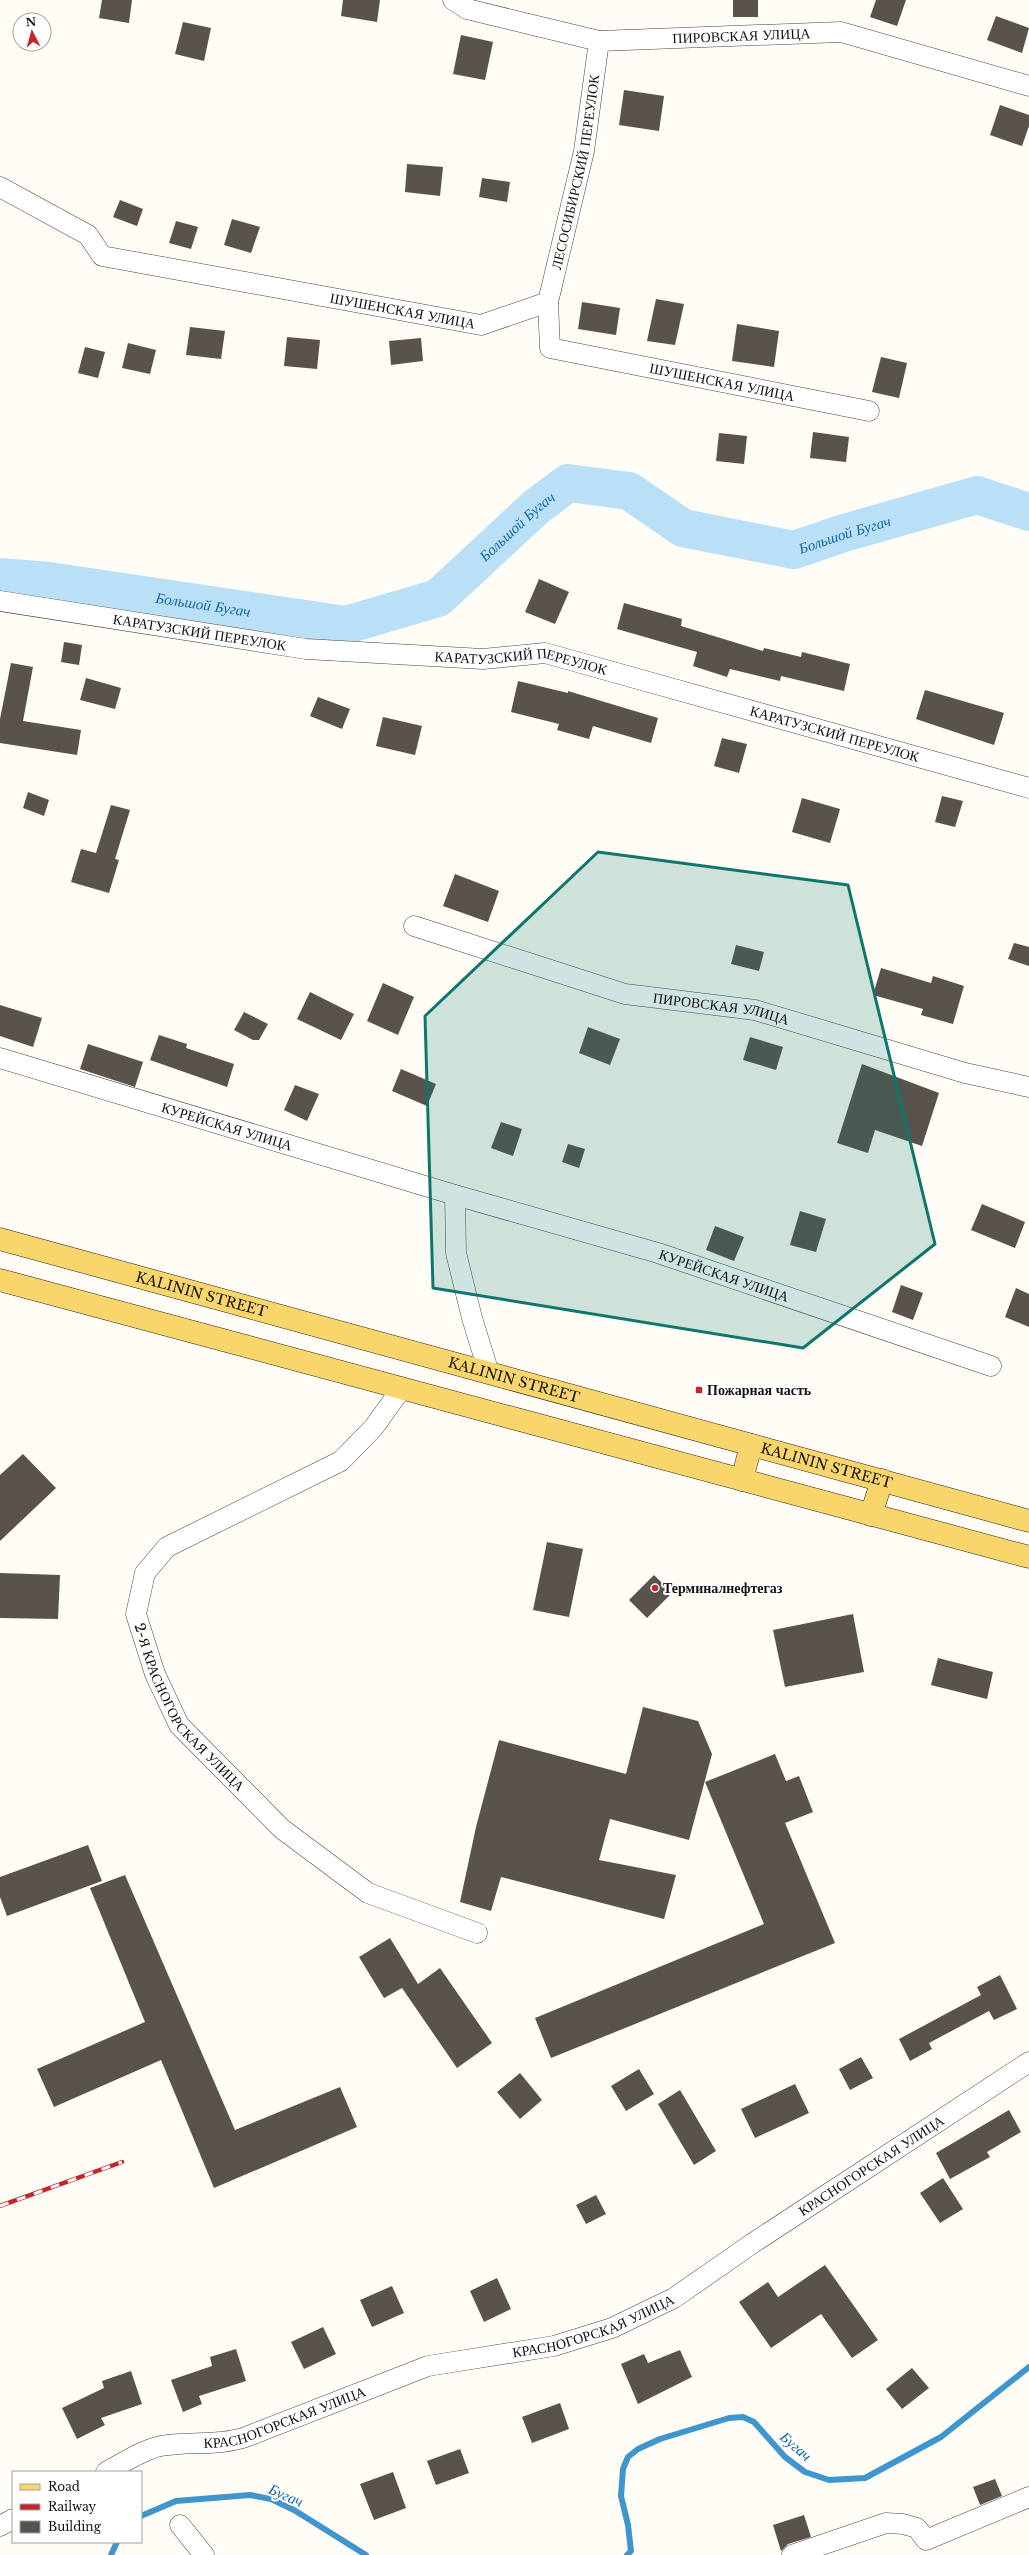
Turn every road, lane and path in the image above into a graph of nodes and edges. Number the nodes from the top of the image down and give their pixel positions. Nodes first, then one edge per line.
1 (453, 0) edge
2 (599, 41) junction
3 (1029, 86) edge
4 (0, 187) edge
5 (548, 302) junction
6 (869, 411) dead end
7 (0, 601) edge
8 (1029, 788) edge
9 (414, 926) dead end
10 (0, 1058) edge
11 (1029, 1087) edge
12 (454, 1195) junction
13 (0, 1239) edge
14 (0, 1280) edge
15 (991, 1366) dead end
16 (489, 1373) junction
17 (402, 1388) junction
18 (751, 1445) junction
19 (742, 1480) junction
20 (882, 1480) junction
21 (871, 1515) junction
22 (1029, 1521) edge
23 (1029, 1557) edge
24 (477, 1933) dead end
25 (1029, 2062) edge
26 (108, 2471) edge
27 (1029, 2497) edge
28 (12, 2520) edge
29 (180, 2525) dead end
30 (0, 2526) edge
31 (930, 2547) edge
32 (204, 2555) edge
33 (792, 2555) edge

1 - 2 street, ПИРОВСКАЯ УЛИЦА
2 - 3 street, ПИРОВСКАЯ УЛИЦА
2 - 5 street, ЛЕСОСИБИРСКИЙ ПЕРЕУЛОК
4 - 5 street, ШУШЕНСКАЯ УЛИЦА
5 - 6 street, ШУШЕНСКАЯ УЛИЦА
7 - 8 street, КАРАТУЗСКИЙ ПЕРЕУЛОК
9 - 11 street, ПИРОВСКАЯ УЛИЦА
10 - 12 street, КУРЕЙСКАЯ УЛИЦА
12 - 15 street, КУРЕЙСКАЯ УЛИЦА
12 - 16 street
13 - 16 main road, KALININ STREET
14 - 17 main road
16 - 18 main road, KALININ STREET
17 - 19 main road
17 - 24 street, 2-Я КРАСНОГОРСКАЯ УЛИЦА
18 - 19 main road
18 - 20 main road, KALININ STREET
19 - 21 main road
20 - 21 main road
20 - 22 main road, KALININ STREET
21 - 23 main road
25 - 26 street, КРАСНОГОРСКАЯ УЛИЦА
27 - 31 street
28 - 30 street
29 - 32 street
31 - 33 street

